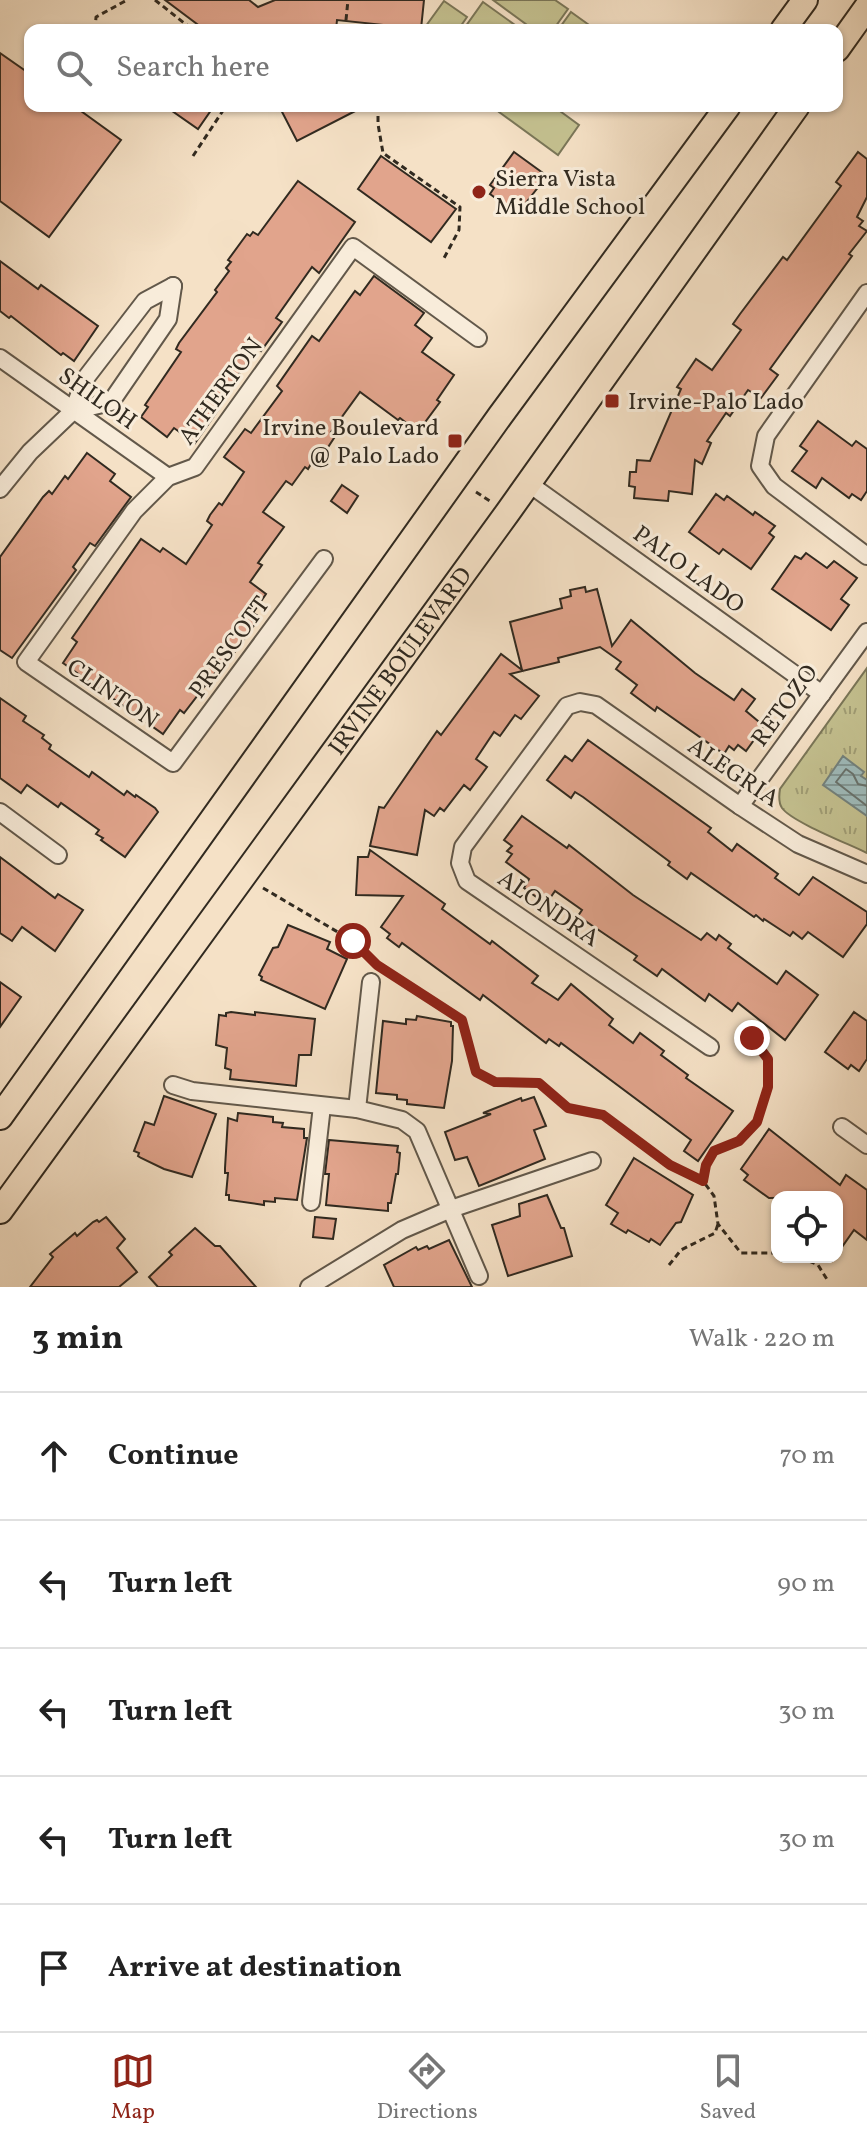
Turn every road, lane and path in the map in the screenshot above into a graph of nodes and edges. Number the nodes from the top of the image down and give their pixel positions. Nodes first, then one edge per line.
1 (127, 0) edge
2 (155, 0) edge
3 (348, 0) edge
4 (805, 0) edge
5 (867, 7) edge
6 (95, 24) edge
7 (185, 24) edge
8 (346, 24) edge
9 (787, 24) edge
10 (843, 41) edge
11 (222, 112) edge
12 (378, 112) edge
13 (724, 112) edge
14 (793, 112) edge
15 (193, 156) dead end
16 (443, 260) dead end
17 (867, 293) edge
18 (478, 338) dead end
19 (0, 358) edge
20 (73, 411) junction
21 (168, 477) junction
22 (528, 483) junction
23 (0, 489) edge
24 (476, 492) dead end
25 (493, 503) dead end
26 (867, 556) edge
27 (324, 559) dead end
28 (867, 632) edge
29 (26, 662) joint
30 (822, 694) junction
31 (580, 702) joint
32 (173, 763) joint
33 (740, 806) junction
34 (0, 812) edge
35 (58, 855) dead end
36 (867, 874) edge
37 (263, 888) dead end
38 (371, 982) dead end
39 (752, 1038) dead end
40 (710, 1047) dead end
41 (173, 1085) dead end
42 (322, 1106) junction
43 (357, 1109) junction
44 (0, 1117) edge
45 (842, 1127) dead end
46 (867, 1145) edge
47 (592, 1161) dead end
48 (703, 1181) junction
49 (311, 1202) dead end
50 (451, 1209) junction
51 (0, 1211) edge
52 (718, 1224) junction
53 (771, 1253) edge
54 (814, 1263) edge
55 (669, 1265) dead end
56 (479, 1276) dead end
57 (828, 1281) dead end
58 (313, 1286) edge

1 - 6 path
2 - 7 path
3 - 8 path
4 - 9 main road
5 - 10 main road
11 - 15 path
12 - 16 path
13 - 44 main road
14 - 22 main road, IRVINE BOULEVARD
17 - 26 street
18 - 21 street, ATHERTON
19 - 20 street, SHILOH
20 - 20 street
20 - 21 street, SHILOH
20 - 23 street
21 - 29 street, ATHERTON
22 - 30 street, PALO LADO
22 - 51 main road, IRVINE BOULEVARD
24 - 25 path
27 - 32 street, PRESCOTT
28 - 30 street, RETOZO
29 - 32 street, CLINTON
30 - 33 street, RETOZO
31 - 33 street, ALEGRIA
31 - 40 street, ALONDRA
33 - 36 street, ALEGRIA
34 - 35 street
37 - 48 path
38 - 43 street
39 - 48 path
41 - 42 street
42 - 43 street
42 - 49 street
43 - 50 street
45 - 46 street
47 - 50 street
48 - 52 path
50 - 56 street
50 - 58 street
52 - 53 path
52 - 55 path
54 - 57 path

